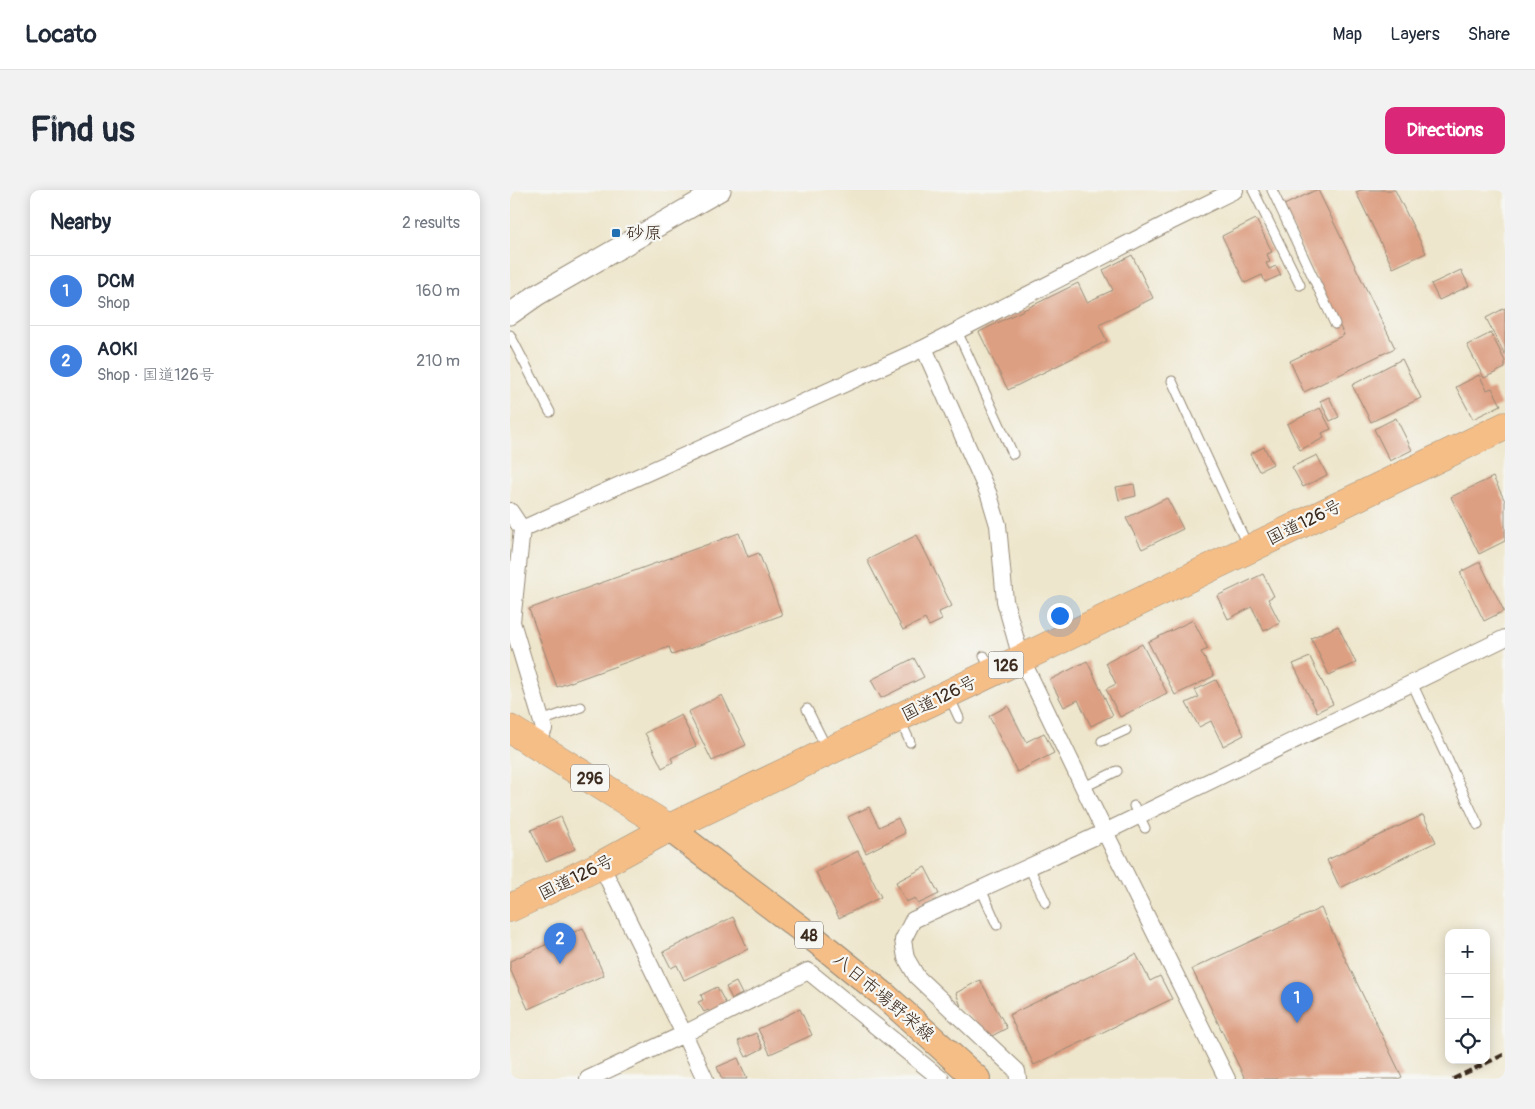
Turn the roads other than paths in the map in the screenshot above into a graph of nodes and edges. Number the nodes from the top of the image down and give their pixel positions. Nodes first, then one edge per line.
1 (720, 190) edge
2 (1234, 190) edge
3 (1253, 190) edge
4 (1272, 190) edge
5 (1300, 285) dead end
6 (510, 314) edge
7 (1336, 324) dead end
8 (957, 330) junction
9 (510, 335) edge
10 (924, 348) junction
11 (1172, 381) dead end
12 (550, 412) dead end
13 (1505, 426) edge
14 (1013, 454) dead end
15 (510, 511) edge
16 (522, 530) junction
17 (1249, 548) junction
18 (1505, 638) edge
19 (1021, 658) junction
20 (1412, 683) junction
21 (956, 686) junction
22 (581, 707) dead end
23 (807, 709) dead end
24 (898, 717) junction
25 (959, 718) dead end
26 (510, 729) edge
27 (1126, 730) dead end
28 (538, 732) junction
29 (1102, 741) dead end
30 (910, 742) dead end
31 (828, 751) junction
32 (1117, 771) dead end
33 (1084, 788) junction
34 (1478, 825) dead end
35 (669, 828) junction
36 (1105, 832) junction
37 (601, 865) junction
38 (1029, 867) junction
39 (981, 889) junction
40 (1046, 903) dead end
41 (510, 908) edge
42 (997, 925) dead end
43 (684, 1034) junction
44 (588, 1079) edge
45 (705, 1079) edge
46 (941, 1079) edge
47 (977, 1079) edge
48 (1018, 1079) edge
49 (1227, 1079) edge

1 - 6 street
2 - 8 street
3 - 5 lane
4 - 7 lane
8 - 10 street
8 - 14 lane
9 - 12 lane
10 - 16 street
10 - 19 street
11 - 17 lane
13 - 17 highway, 国道126号 / 126
15 - 16 street
16 - 28 street
17 - 19 highway, 国道126号 / 126
18 - 20 street
19 - 21 highway, 国道126号 / 126
19 - 33 street
20 - 34 lane
20 - 36 street
21 - 24 highway, 国道126号 / 126
21 - 25 lane
22 - 28 lane
23 - 31 lane
24 - 30 lane
24 - 31 highway, 国道126号 / 126
26 - 28 highway, 296
27 - 29 lane
28 - 35 highway, 296
31 - 35 highway, 国道126号 / 126
32 - 33 lane
33 - 36 street
35 - 37 highway, 国道126号 / 126
35 - 47 main road, 八日市場野栄線 / 48
36 - 38 street
36 - 49 street
37 - 41 highway, 国道126号 / 126
37 - 43 street
38 - 39 street
38 - 40 lane
39 - 42 lane
39 - 48 street
43 - 44 street
43 - 45 street
43 - 46 street

